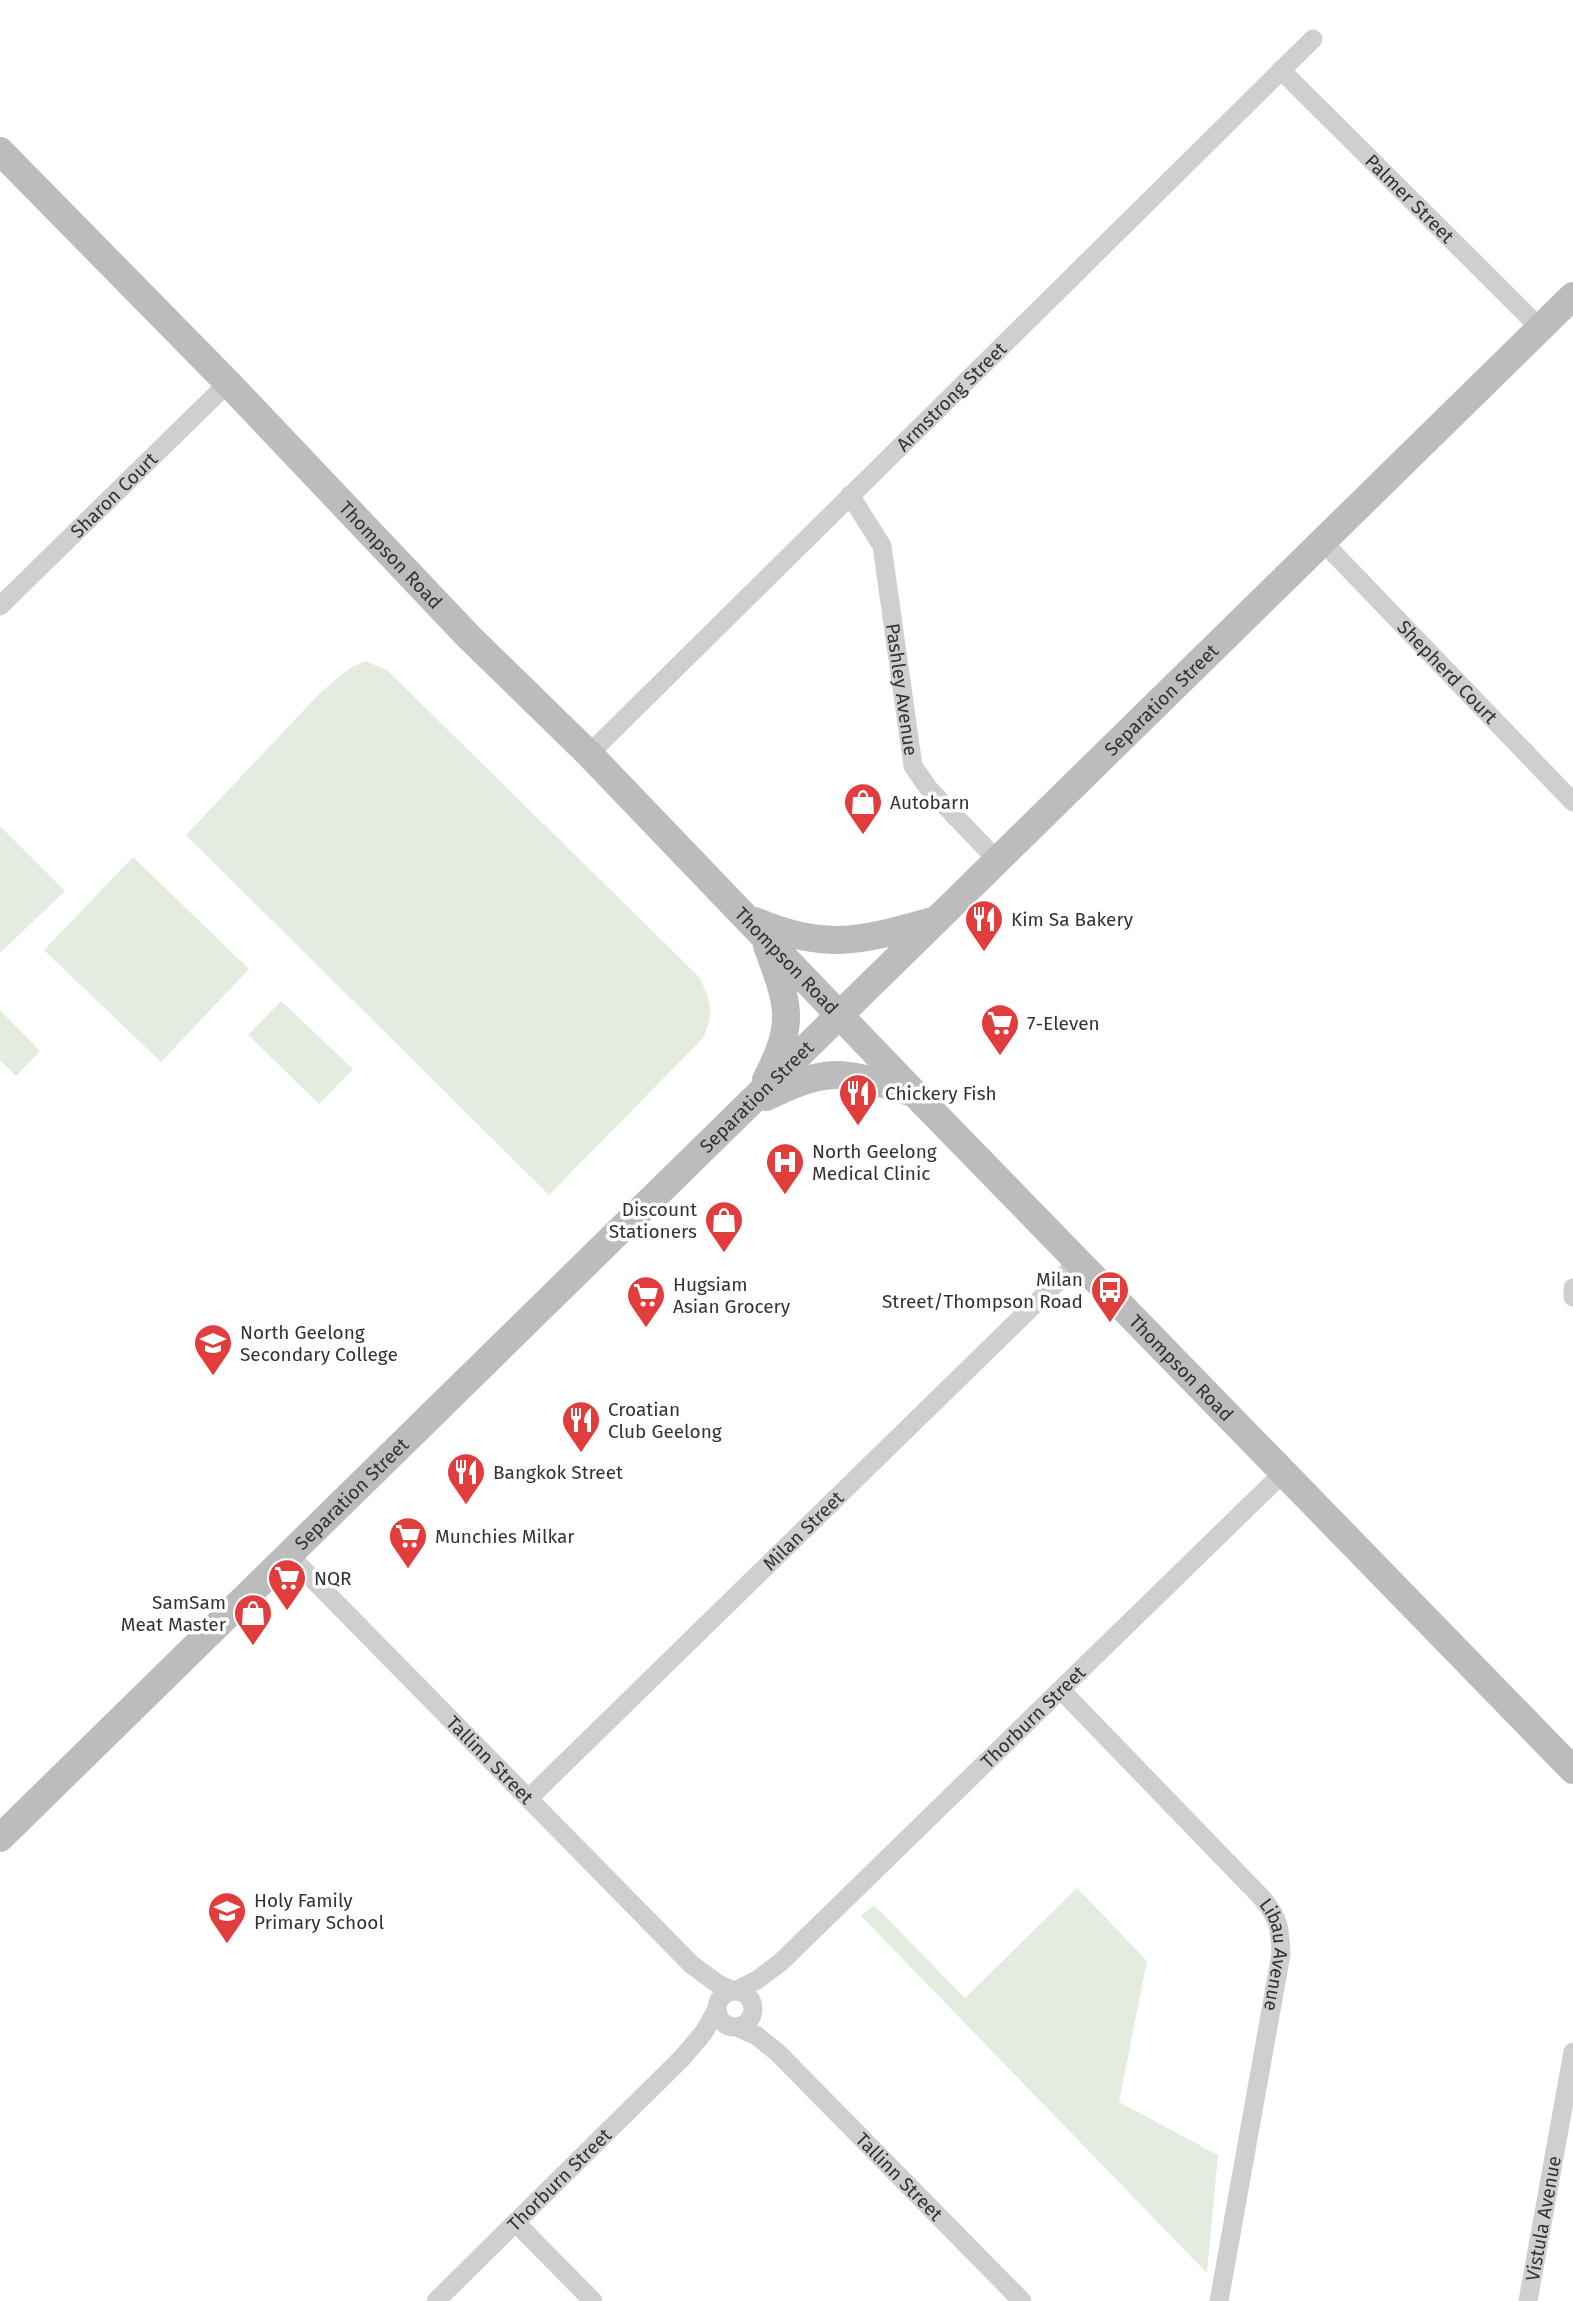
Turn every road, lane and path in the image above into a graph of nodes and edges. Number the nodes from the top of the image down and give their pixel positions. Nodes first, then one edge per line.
1 (1313, 39) dead end
2 (1281, 70) junction
3 (2, 157) edge
4 (1573, 296) edge
5 (1540, 328) junction
6 (228, 383) junction
7 (850, 495) junction
8 (1323, 542) junction
9 (0, 606) edge
10 (589, 754) junction
11 (1573, 802) edge
12 (999, 861) junction
13 (939, 919) junction
14 (755, 926) junction
15 (841, 1016) junction
16 (914, 1093) junction
17 (751, 1102) junction
18 (1079, 1261) junction
19 (1573, 1288) edge
20 (1573, 1297) edge
21 (1284, 1472) junction
22 (289, 1555) junction
23 (1061, 1690) junction
24 (1573, 1770) edge
25 (529, 1798) junction
26 (0, 1838) edge
27 (781, 1962) junction
28 (692, 1965) junction
29 (734, 1990) junction
30 (716, 2008) junction
31 (753, 2008) junction
32 (734, 2027) junction
33 (1573, 2052) edge
34 (778, 2053) junction
35 (682, 2059) junction
36 (516, 2222) junction
37 (436, 2301) edge
38 (593, 2301) edge
39 (1022, 2301) edge
40 (1219, 2301) edge
41 (1528, 2301) edge

1 - 2 street, Armstrong Street
2 - 5 street, Palmer Street
2 - 7 street, Armstrong Street
3 - 6 main road, Thompson Road
4 - 5 main road, Separation Street
5 - 8 main road, Separation Street
6 - 9 street, Sharon Court
6 - 10 main road, Thompson Road
7 - 10 street, Armstrong Street
7 - 12 street, Pashley Avenue
8 - 11 street, Shepherd Court
8 - 12 main road, Separation Street
10 - 14 main road, Thompson Road
12 - 13 main road, Separation Street
13 - 14 main road
13 - 15 main road, Separation Street
14 - 15 main road, Thompson Road
14 - 17 main road
15 - 16 main road, Thompson Road
15 - 17 main road, Separation Street
16 - 17 main road
16 - 18 main road, Thompson Road
17 - 22 main road, Separation Street
18 - 21 main road, Thompson Road
18 - 25 street, Milan Street
19 - 20 street
21 - 23 street, Thorburn Street
21 - 24 main road, Thompson Road
22 - 25 street, Tallinn Street
22 - 26 main road, Separation Street
23 - 27 street, Thorburn Street
23 - 40 street, Libau Avenue
25 - 28 street, Tallinn Street
27 - 29 street, Thorburn Street
27 - 31 street, Thorburn Street
28 - 29 street, Tallinn Street
28 - 30 street, Tallinn Street
29 - 30 street
29 - 31 street
30 - 32 street
30 - 35 street, Thorburn Street
31 - 32 street
31 - 34 street, Tallinn Street
32 - 34 street, Tallinn Street
32 - 35 street, Thorburn Street
33 - 41 street, Vistula Avenue
34 - 39 street, Tallinn Street
35 - 36 street, Thorburn Street
36 - 37 street, Thorburn Street
36 - 38 street

